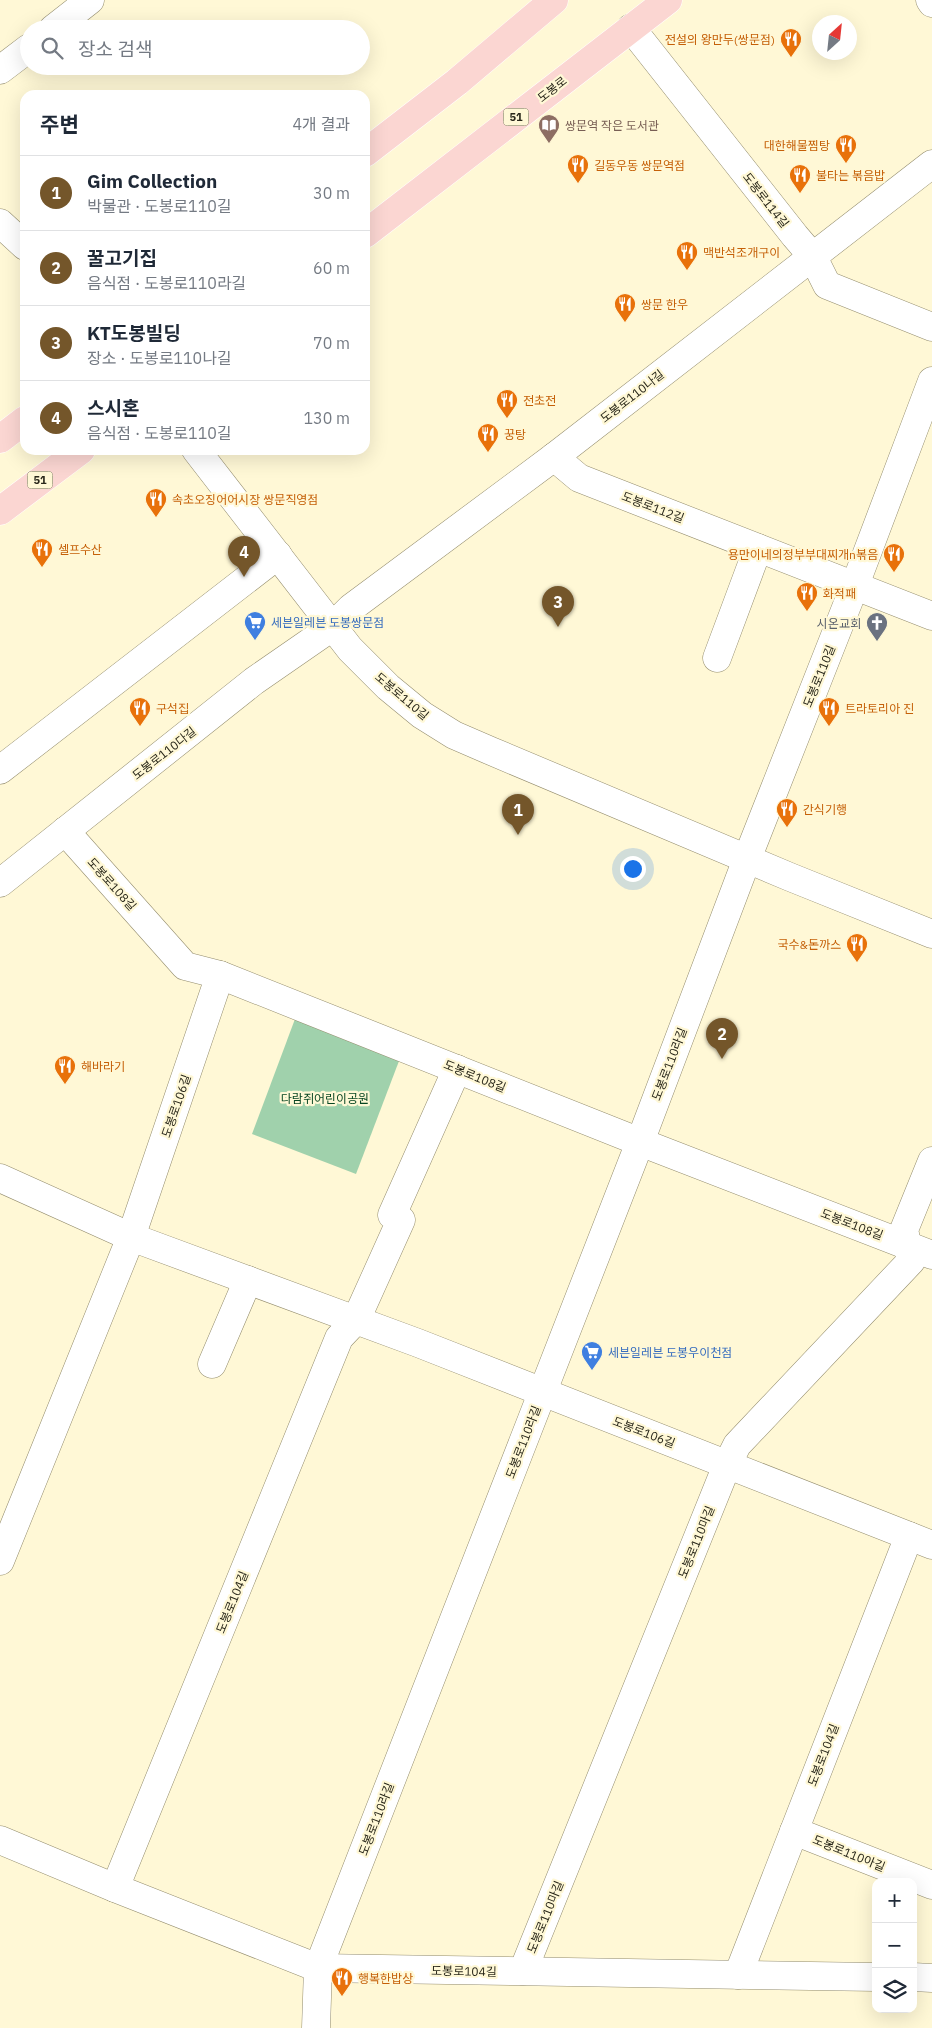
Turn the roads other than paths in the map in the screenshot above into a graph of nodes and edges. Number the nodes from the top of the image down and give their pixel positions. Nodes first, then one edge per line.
1 (90, 0) edge
2 (554, 0) edge
3 (668, 0) edge
4 (64, 20) edge
5 (631, 28) junction
6 (20, 55) edge
7 (0, 70) edge
8 (370, 149) edge
9 (932, 164) edge
10 (0, 223) edge
11 (370, 230) edge
12 (20, 241) edge
13 (813, 257) junction
14 (932, 327) edge
15 (932, 381) edge
16 (20, 424) edge
17 (0, 439) edge
18 (74, 455) edge
19 (200, 455) edge
20 (554, 457) junction
21 (0, 511) edge
22 (758, 548) junction
23 (278, 555) junction
24 (855, 585) junction
25 (932, 616) edge
26 (332, 627) junction
27 (717, 658) dead end
28 (0, 770) edge
29 (65, 831) junction
30 (747, 858) junction
31 (0, 883) edge
32 (932, 934) edge
33 (220, 975) junction
34 (458, 1069) junction
35 (640, 1142) junction
36 (932, 1161) edge
37 (0, 1178) edge
38 (131, 1237) junction
39 (920, 1251) edge
40 (248, 1280) junction
41 (356, 1320) junction
42 (212, 1364) dead end
43 (542, 1392) junction
44 (727, 1465) junction
45 (920, 1541) edge
46 (0, 1562) edge
47 (794, 1831) junction
48 (0, 1840) edge
49 (932, 1885) edge
50 (115, 1888) junction
51 (318, 1968) junction
52 (523, 1971) junction
53 (738, 1975) junction
54 (872, 1977) edge
55 (917, 1978) edge
56 (932, 1978) edge
57 (316, 2028) edge

1 - 4 street
2 - 8 main road
3 - 5 main road, 도봉로 / 51
5 - 11 main road, 도봉로 / 51
5 - 13 street, 도봉로114길
6 - 7 street
9 - 13 street, 도봉로110나길
10 - 12 street
13 - 14 street, 도봉로114길
13 - 20 street, 도봉로110나길
15 - 24 street, 도봉로110길
16 - 17 main road
18 - 21 main road, 51
19 - 23 street, 도봉로110길
20 - 22 street, 도봉로112길
20 - 26 street, 도봉로110나길
22 - 24 street, 도봉로112길
22 - 27 street
23 - 26 street, 도봉로110길
23 - 28 street
24 - 25 street, 도봉로112길
24 - 30 street, 도봉로110길
26 - 29 street, 도봉로110다길
26 - 30 street, 도봉로110길
29 - 31 street, 도봉로110다길
29 - 33 street, 도봉로108길
30 - 32 street, 도봉로110길
30 - 35 street, 도봉로110라길
33 - 34 street, 도봉로108길
33 - 38 street, 도봉로106길
34 - 35 street, 도봉로108길
34 - 41 street
35 - 39 street, 도봉로108길
35 - 43 street, 도봉로110라길
36 - 39 street, 도봉로110마길
37 - 38 street, 도봉로106길
38 - 40 street, 도봉로106길
38 - 46 street
39 - 44 street, 도봉로110마길
40 - 41 street, 도봉로106길
40 - 42 street
41 - 43 street, 도봉로106길
41 - 50 street, 도봉로104길
43 - 44 street, 도봉로106길
43 - 51 street, 도봉로110라길
44 - 45 street, 도봉로106길
44 - 52 street, 도봉로110마길
45 - 47 street, 도봉로104길
47 - 49 street, 도봉로110아길
47 - 53 street, 도봉로104길
48 - 50 street, 도봉로104길
50 - 51 street, 도봉로104길
51 - 52 street, 도봉로104길
51 - 57 street, 도봉로110라길
52 - 53 street, 도봉로104길
53 - 54 street, 도봉로104길
55 - 56 street

